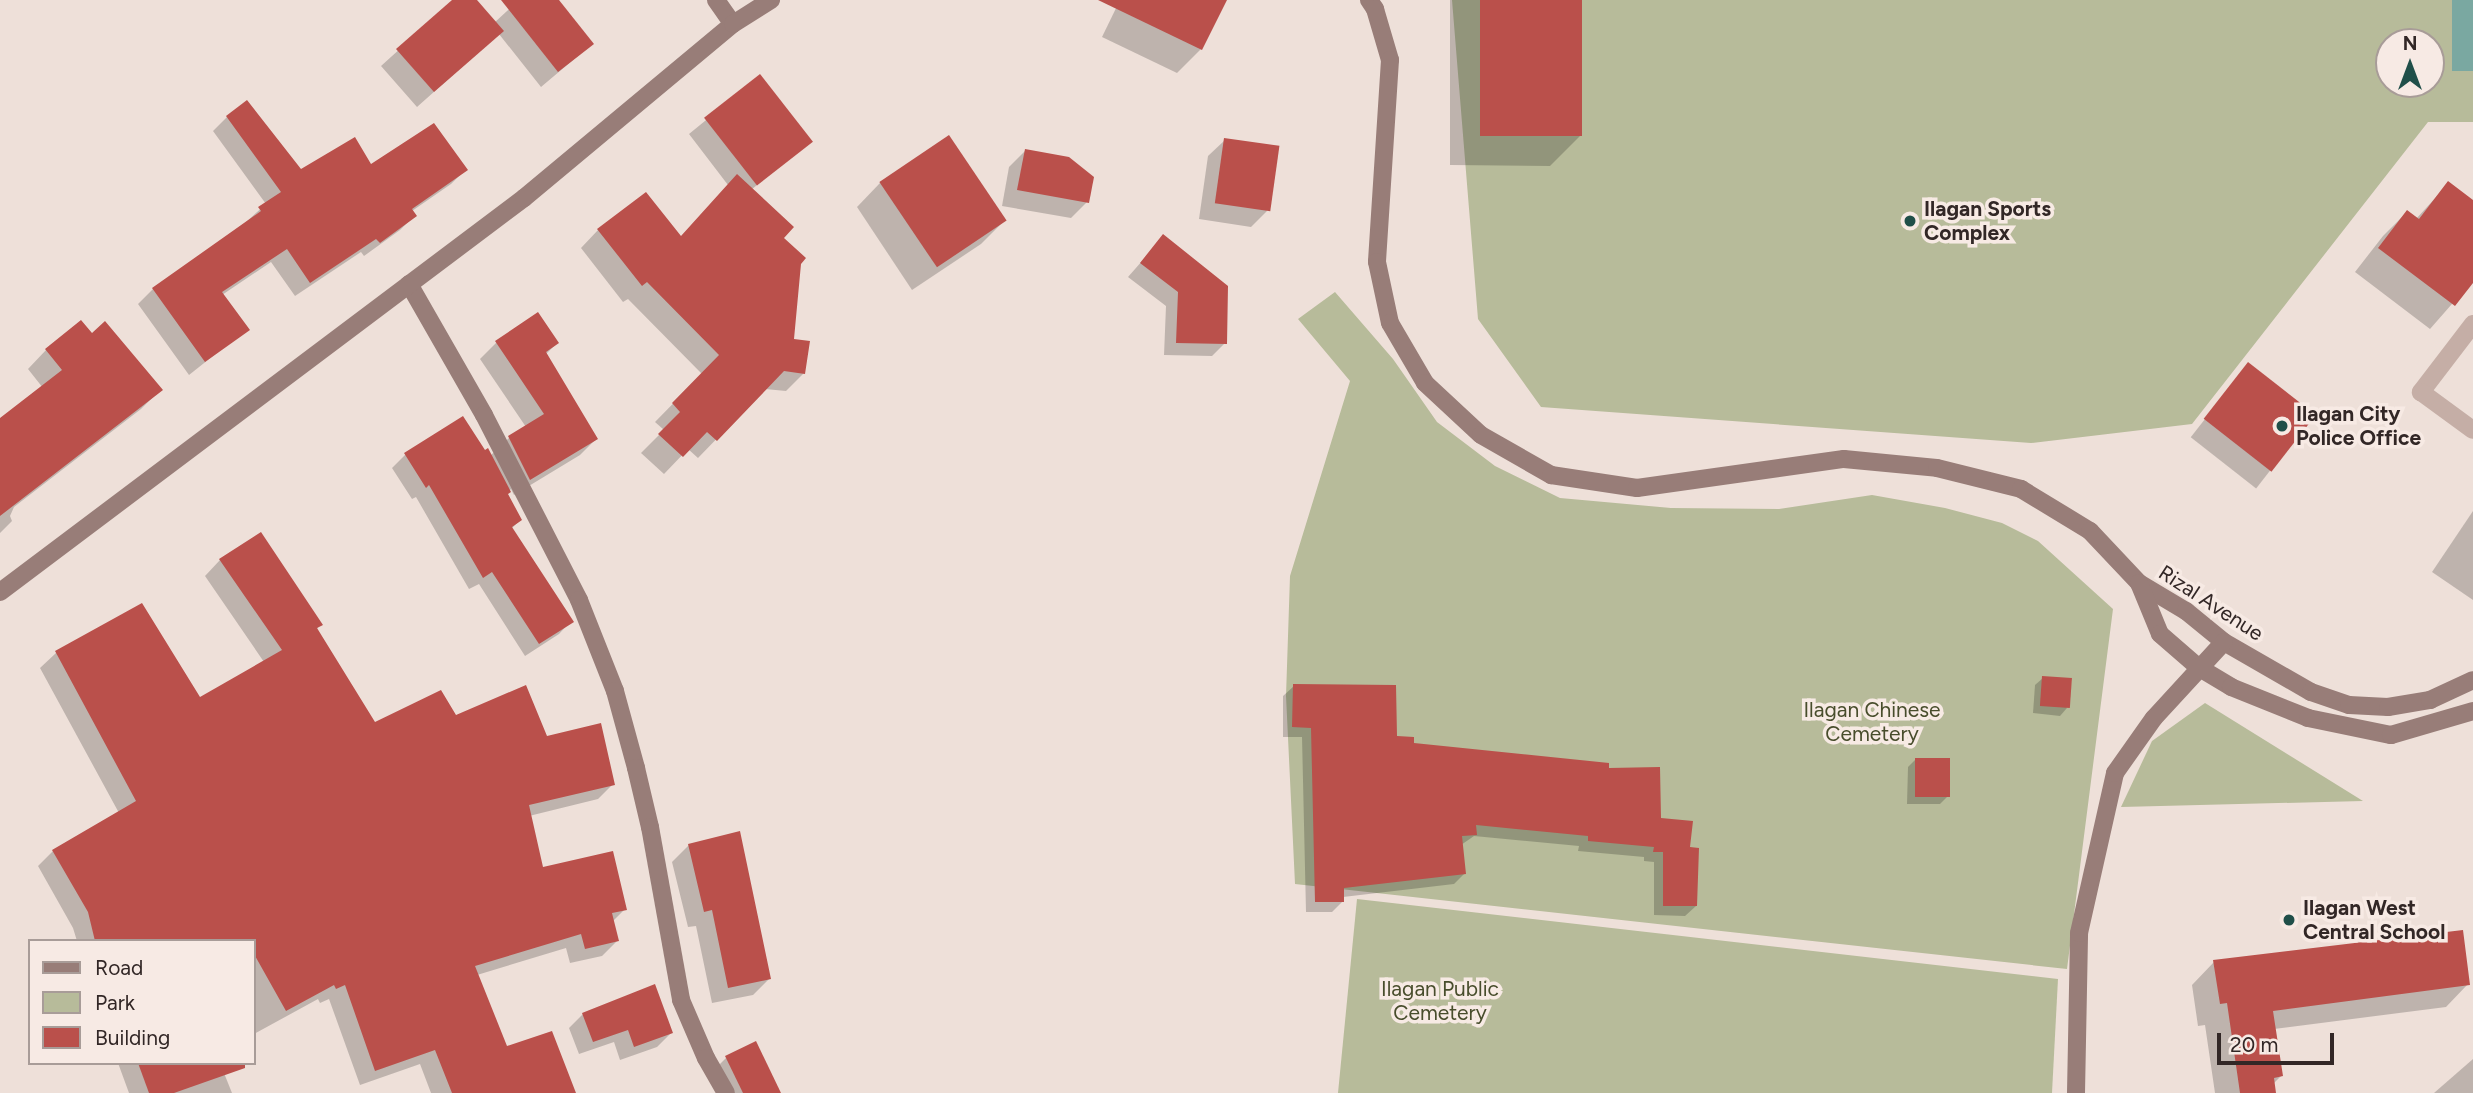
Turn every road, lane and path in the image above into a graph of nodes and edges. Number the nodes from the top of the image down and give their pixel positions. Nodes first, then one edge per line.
1 (716, 0) edge
2 (771, 0) edge
3 (1369, 0) edge
4 (733, 24) junction
5 (410, 284) junction
6 (2473, 324) edge
7 (2473, 430) edge
8 (2138, 583) junction
9 (0, 592) edge
10 (2224, 642) junction
11 (2198, 667) junction
12 (2473, 680) edge
13 (2473, 712) edge
14 (726, 1093) edge
15 (2076, 1093) edge

1 - 4 main road
2 - 4 main road
3 - 8 main road
4 - 5 main road
5 - 9 main road
5 - 14 main road
6 - 7 lane
8 - 10 main road, Rizal Avenue
8 - 11 main road, Rizal Avenue
10 - 11 main road
10 - 12 main road, Rizal Avenue
11 - 13 main road, Rizal Avenue
11 - 15 main road

